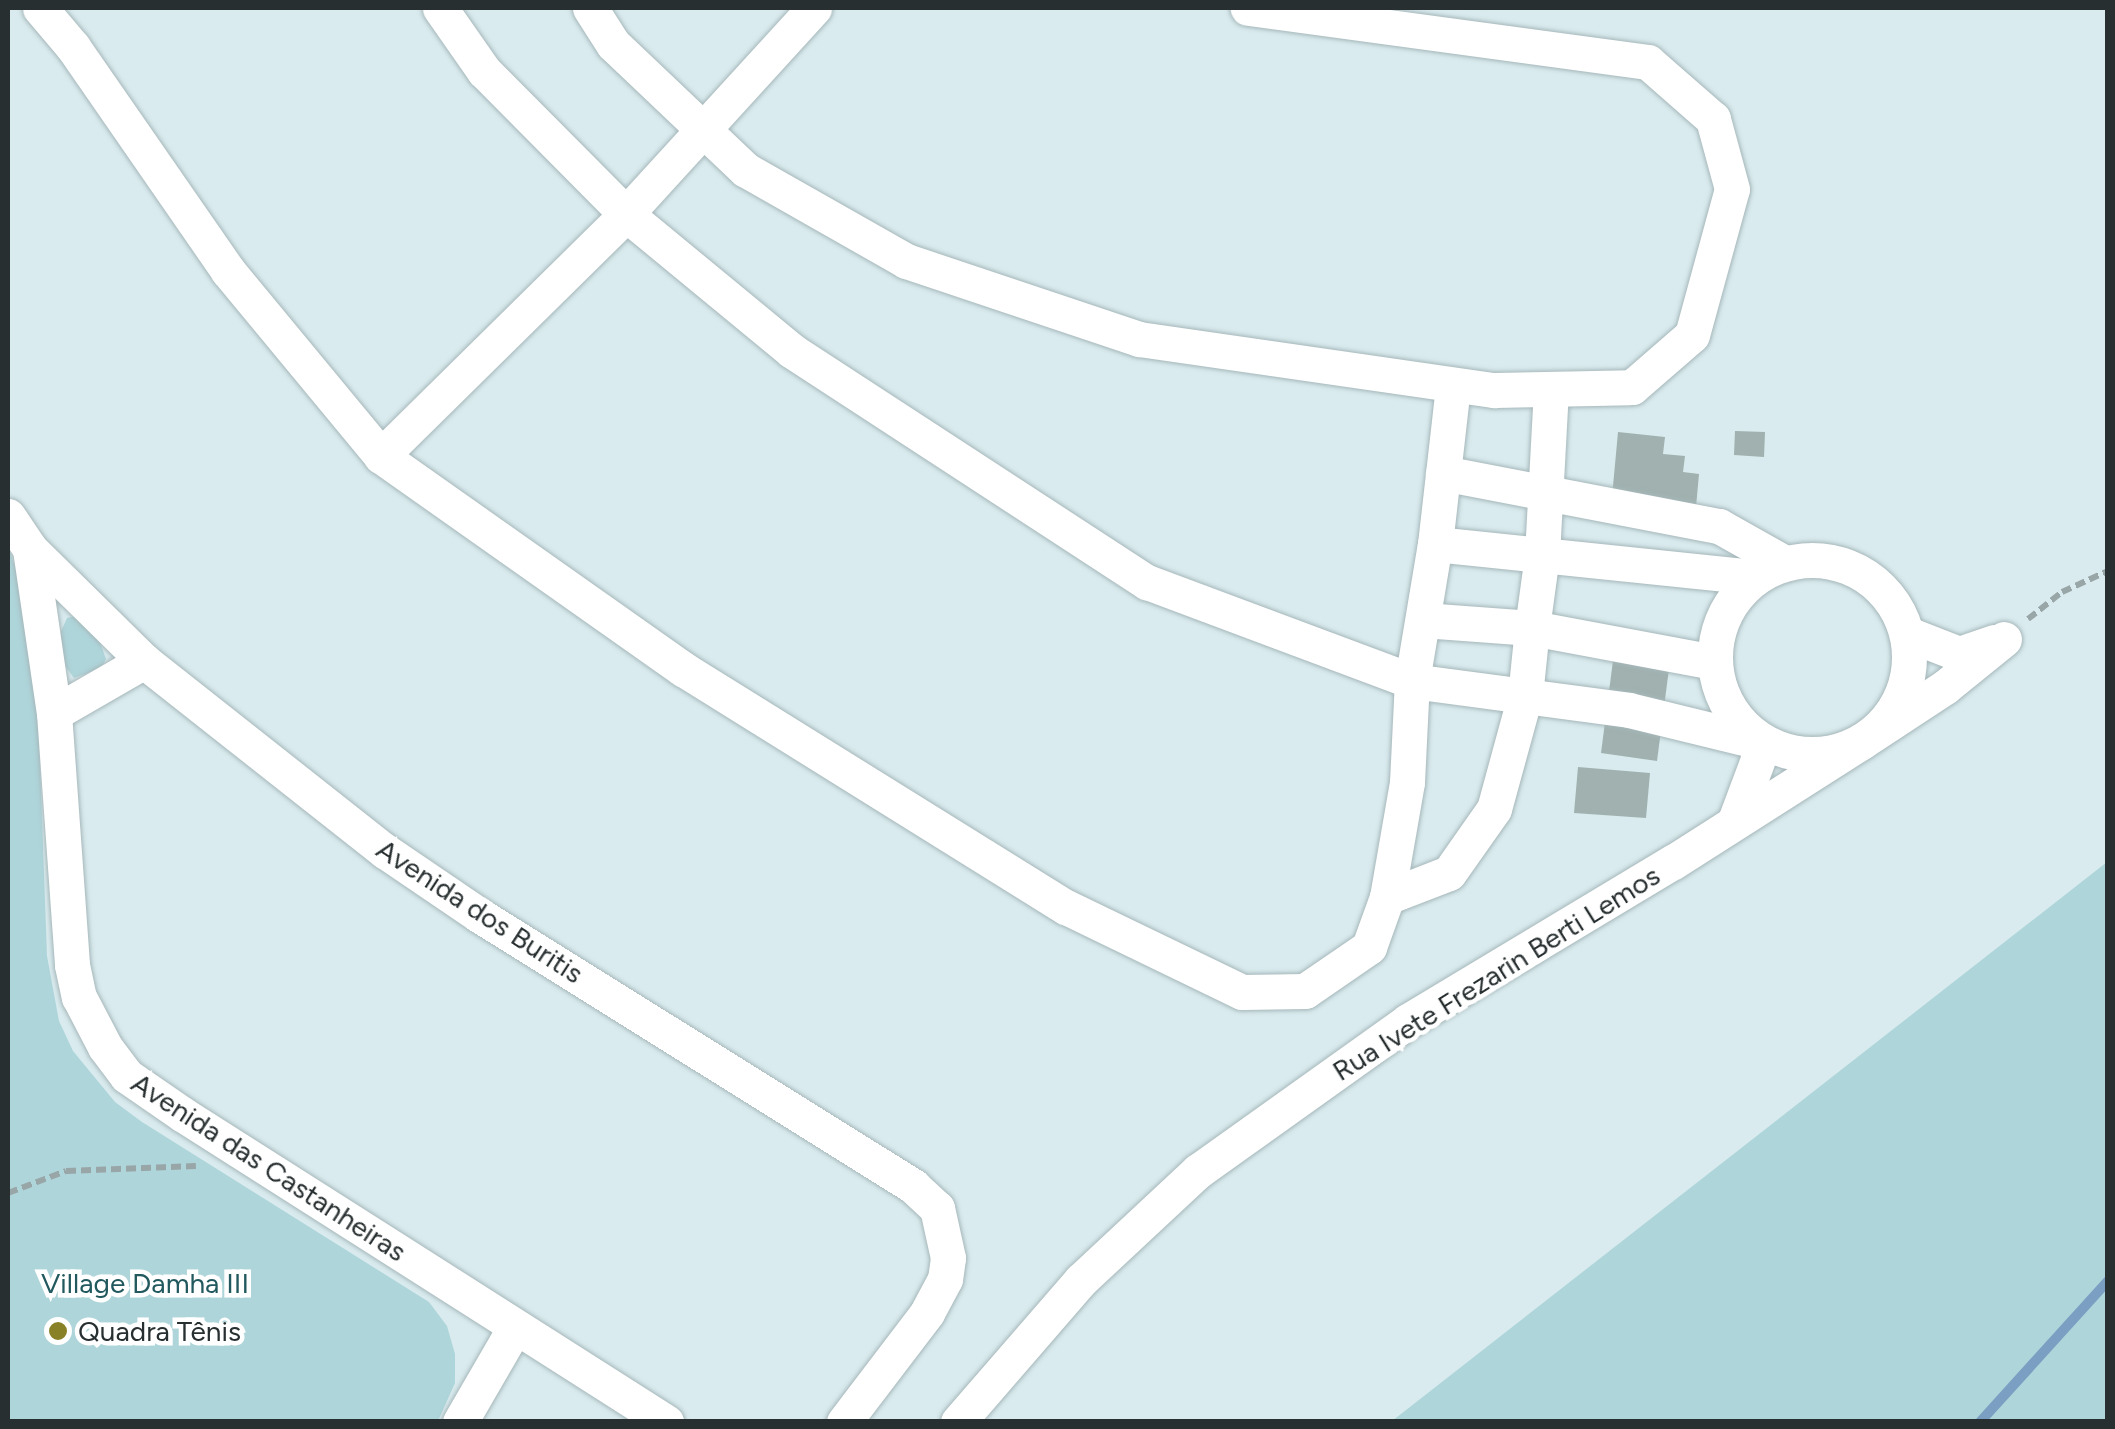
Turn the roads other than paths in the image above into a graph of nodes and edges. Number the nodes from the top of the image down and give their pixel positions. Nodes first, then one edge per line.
1 (40, 8) edge
2 (440, 8) edge
3 (590, 8) edge
4 (814, 8) edge
5 (1248, 8) edge
6 (705, 131) junction
7 (626, 214) junction
8 (1453, 385) junction
9 (1551, 389) junction
10 (381, 456) junction
11 (1443, 473) junction
12 (1546, 494) junction
13 (8, 516) edge
14 (1435, 544) junction
15 (30, 549) junction
16 (1542, 556) junction
17 (1770, 570) junction
18 (1422, 620) junction
19 (1532, 628) junction
20 (1908, 634) junction
21 (144, 661) junction
22 (1714, 662) junction
23 (1412, 680) junction
24 (1525, 696) junction
25 (54, 713) junction
26 (1860, 742) junction
27 (1764, 743) junction
28 (1736, 818) junction
29 (1386, 897) junction
30 (515, 1327) junction
31 (460, 1422) edge
32 (666, 1422) edge
33 (844, 1422) edge
34 (958, 1422) edge

1 - 10 street
2 - 7 street
3 - 6 street
4 - 6 street
5 - 9 street
6 - 7 street
6 - 8 street
7 - 10 street
7 - 23 street
8 - 9 street
8 - 11 street
9 - 12 street
10 - 29 street
11 - 12 street
11 - 14 street
12 - 16 street
12 - 17 street
13 - 15 street, Avenida dos Buritis
14 - 16 street
14 - 18 street
15 - 21 street, Avenida dos Buritis
15 - 25 street, Avenida das Castanheiras
16 - 17 street
16 - 19 street
17 - 20 street
17 - 22 street
18 - 19 street
18 - 23 street
19 - 22 street
19 - 24 street
20 - 26 street
20 - 26 street, Rua Ivete Frezarin Berti Lemos
21 - 25 street
21 - 33 street, Avenida dos Buritis
22 - 27 street
23 - 24 street
23 - 29 street
24 - 27 street
24 - 29 street
25 - 30 street, Avenida das Castanheiras
26 - 27 street
26 - 28 street, Rua Ivete Frezarin Berti Lemos
27 - 28 street
28 - 34 street, Rua Ivete Frezarin Berti Lemos
30 - 31 street
30 - 32 street, Avenida das Castanheiras

